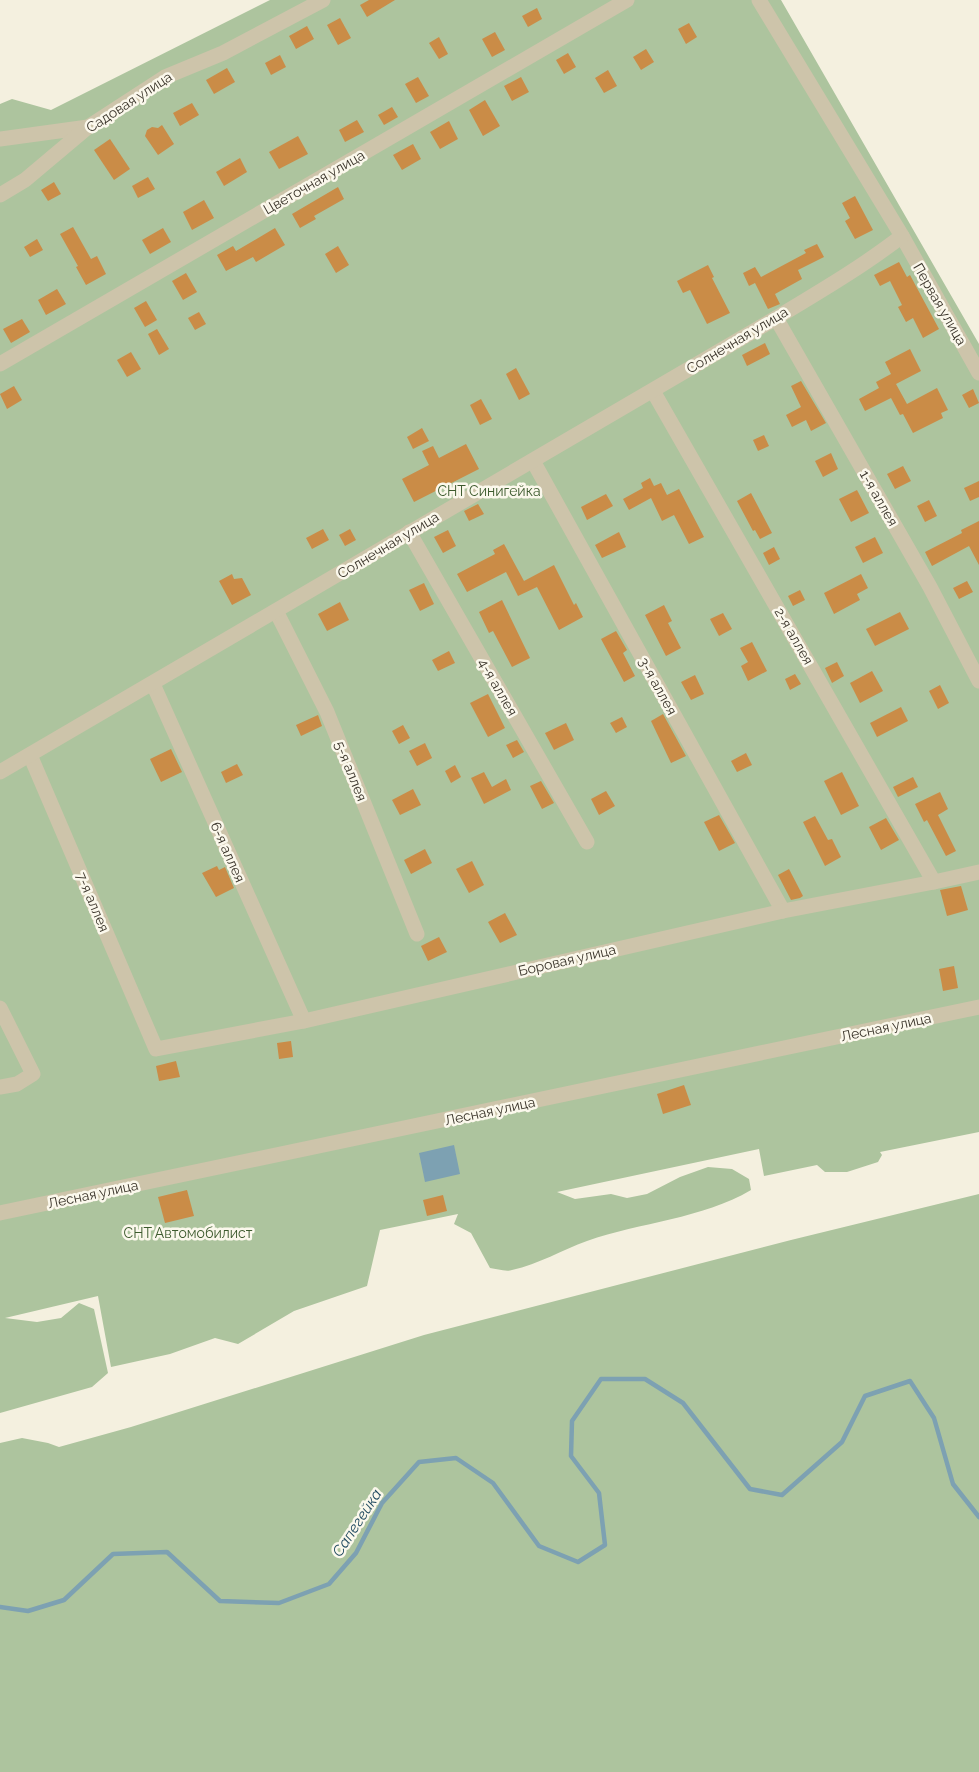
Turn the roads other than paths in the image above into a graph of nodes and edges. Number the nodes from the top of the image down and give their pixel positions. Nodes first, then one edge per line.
1 (323, 0) edge
2 (627, 0) edge
3 (759, 0) edge
4 (88, 127) junction
5 (0, 139) edge
6 (0, 195) edge
7 (902, 236) junction
8 (776, 318) junction
9 (0, 364) edge
10 (979, 372) edge
11 (653, 391) junction
12 (533, 460) junction
13 (409, 532) junction
14 (276, 611) junction
15 (979, 680) edge
16 (153, 684) junction
17 (30, 755) junction
18 (0, 772) edge
19 (587, 842) dead end
20 (979, 872) edge
21 (934, 882) junction
22 (784, 911) junction
23 (417, 934) dead end
24 (979, 1007) edge
25 (0, 1008) edge
26 (304, 1021) junction
27 (156, 1049) joint
28 (0, 1087) edge
29 (0, 1214) edge

1 - 4 street, Садовая улица
2 - 9 street, Цветочная улица
3 - 7 street, Первая улица
4 - 5 street
4 - 6 street, Садовая улица
7 - 8 street, Солнечная улица
7 - 10 street, Первая улица
8 - 11 street, Солнечная улица
8 - 15 street, 1-я аллея
11 - 12 street, Солнечная улица
11 - 21 street, 2-я аллея
12 - 13 street, Солнечная улица
12 - 22 street, 3-я аллея
13 - 14 street, Солнечная улица
13 - 19 street, 4-я аллея
14 - 16 street, Солнечная улица
14 - 23 street, 5-я аллея
16 - 17 street, Солнечная улица
16 - 26 street, 6-я аллея
17 - 18 street, Солнечная улица
17 - 27 street, 7-я аллея
20 - 21 street, Боровая улица
21 - 22 street, Боровая улица
22 - 26 street, Боровая улица
24 - 29 street, Лесная улица
25 - 28 street
26 - 27 street, Боровая улица

